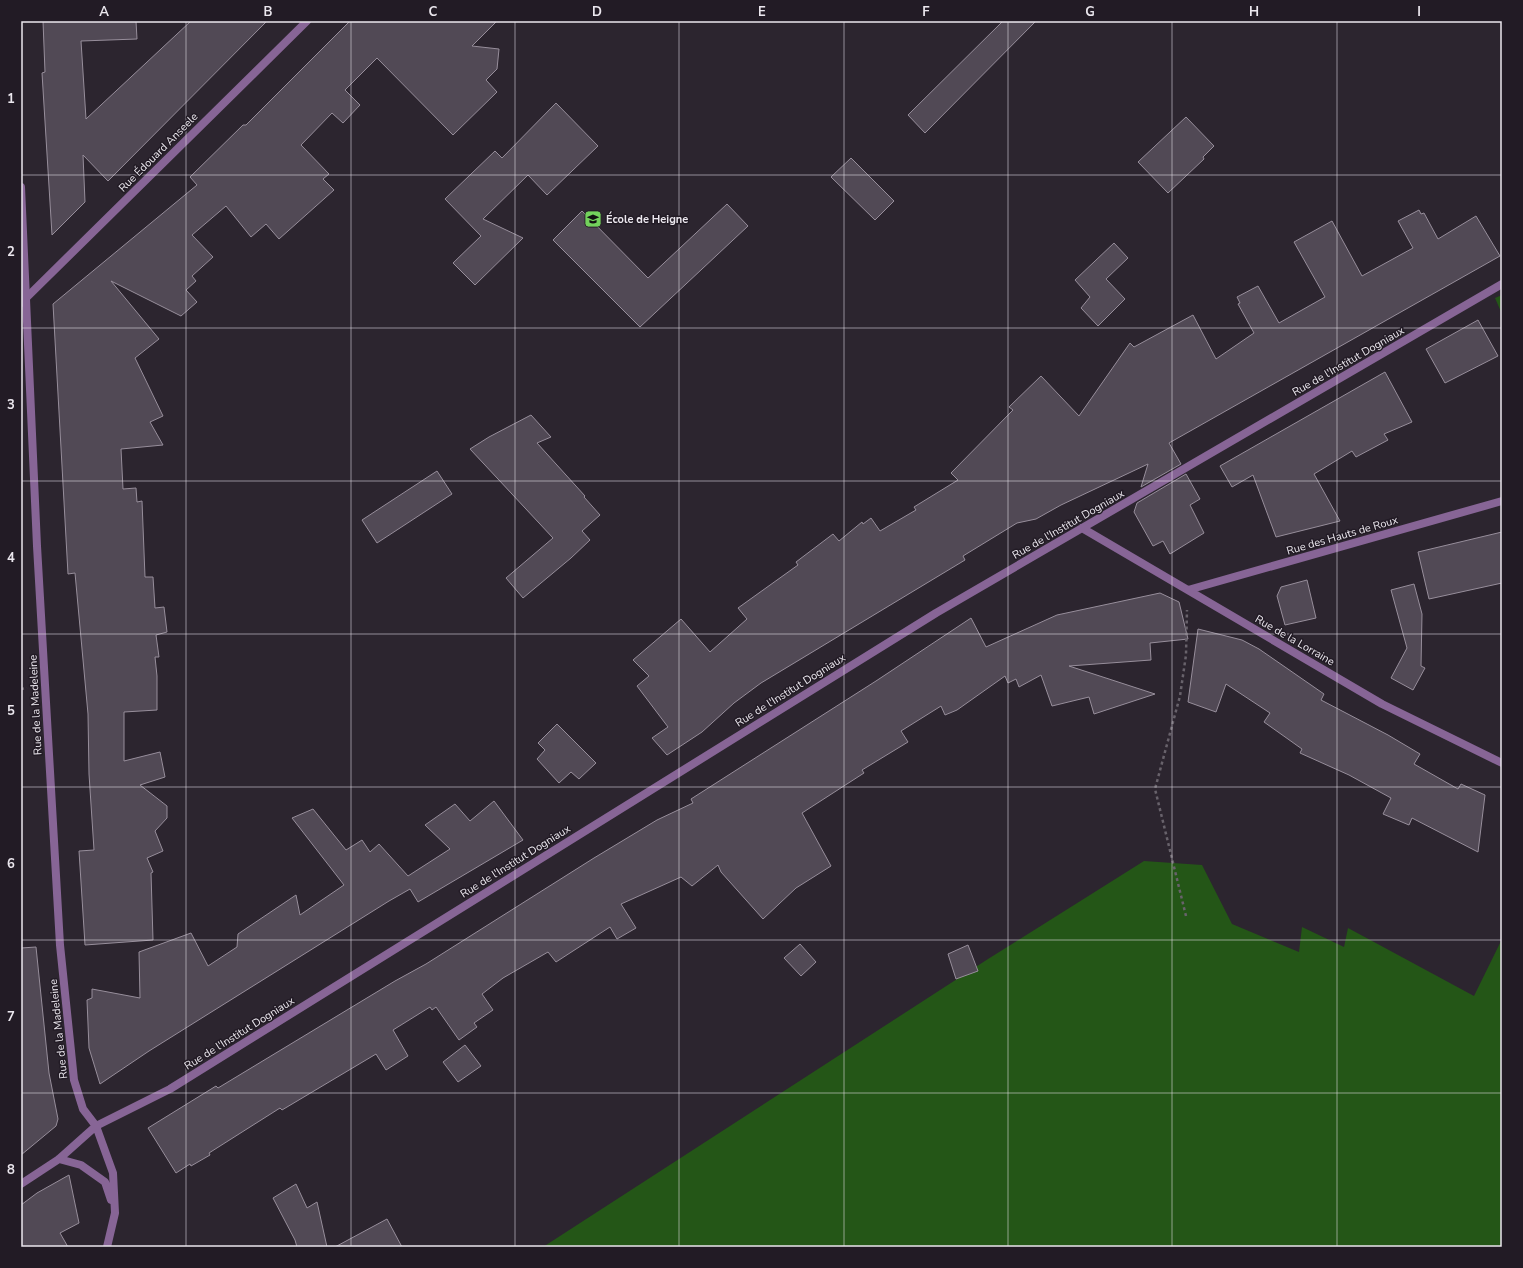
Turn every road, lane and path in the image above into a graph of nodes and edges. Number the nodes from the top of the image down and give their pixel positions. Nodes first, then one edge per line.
1 (307, 21) edge
2 (21, 187) edge
3 (1502, 284) edge
4 (23, 301) edge
5 (1502, 501) edge
6 (1082, 528) junction
7 (1188, 590) junction
8 (1502, 763) edge
9 (1186, 916) dead end
10 (96, 1126) junction
11 (59, 1159) junction
12 (21, 1184) edge
13 (115, 1213) junction
14 (107, 1247) edge

1 - 4 street, Rue Édouard Anseele
2 - 4 street, Rue de la Madeleine
3 - 6 street, Rue de l'Institut Dogniaux
4 - 10 street, Rue de la Madeleine
5 - 7 street, Rue des Hauts de Roux
6 - 7 street, Rue de la Lorraine
6 - 10 street, Rue de l'Institut Dogniaux
7 - 8 street, Rue de la Lorraine
7 - 9 path
10 - 11 street, Rue de l'Institut Dogniaux
10 - 13 street, Rue de la Madeleine
11 - 12 street, Rue de l'Institut Dogniaux
11 - 13 street
13 - 14 street, Rue de la Madeleine

